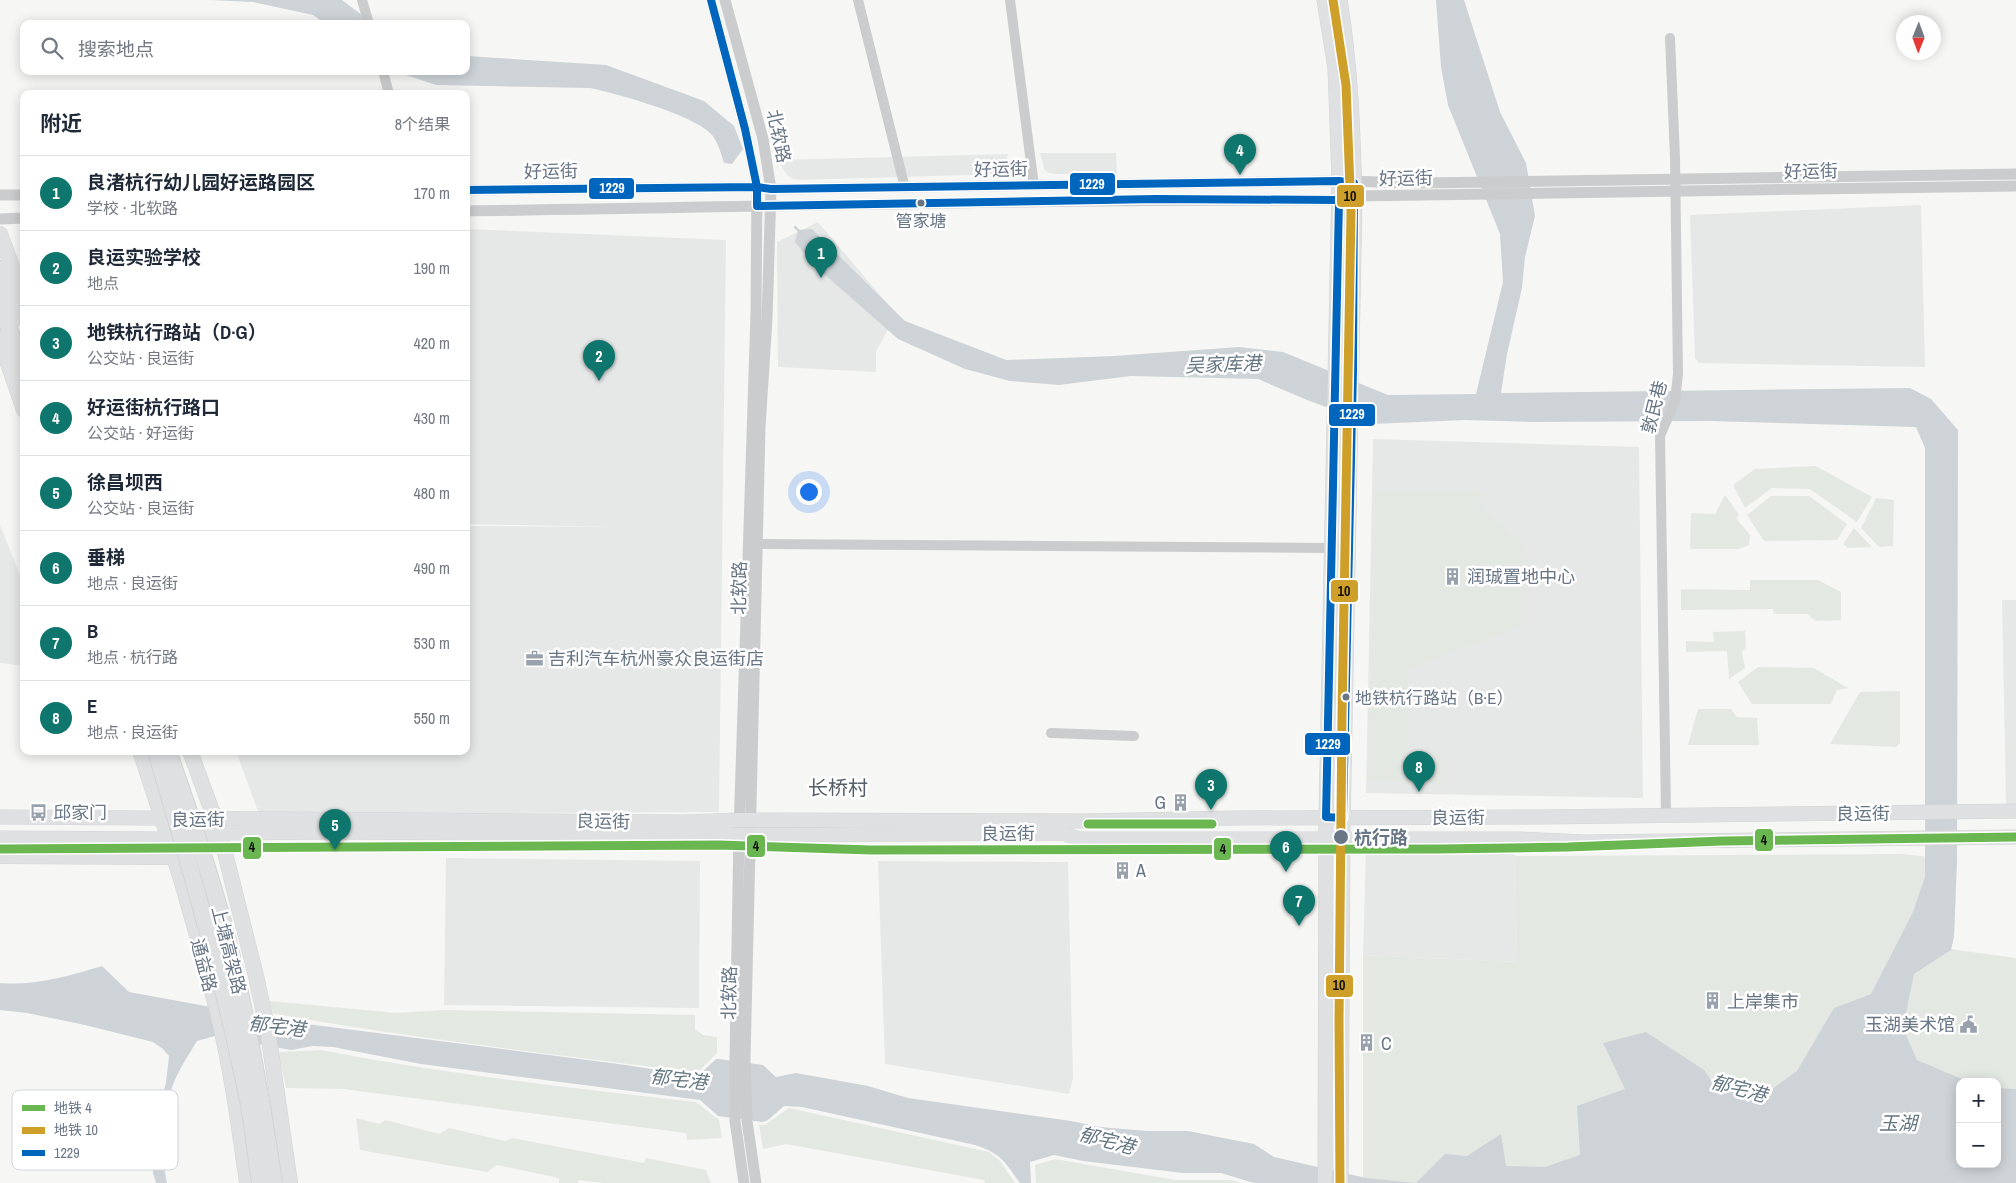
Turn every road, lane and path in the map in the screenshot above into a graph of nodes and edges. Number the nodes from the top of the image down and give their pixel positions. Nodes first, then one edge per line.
1 (362, 0) edge
2 (711, 0) edge
3 (724, 0) edge
4 (858, 0) edge
5 (1010, 0) edge
6 (1324, 0) edge
7 (1340, 0) edge
8 (368, 20) edge
9 (1670, 38) dead end
10 (384, 75) edge
11 (388, 90) edge
12 (2016, 174) edge
13 (1339, 181) junction
14 (1675, 185) junction
15 (1034, 186) junction
16 (2016, 186) edge
17 (757, 187) junction
18 (905, 188) junction
19 (1511, 188) junction
20 (771, 189) junction
21 (1354, 189) junction
22 (470, 190) edge
23 (0, 195) edge
24 (20, 195) edge
25 (1339, 200) junction
26 (757, 206) junction
27 (771, 206) junction
28 (470, 211) edge
29 (20, 218) edge
30 (0, 219) edge
31 (0, 234) edge
32 (0, 269) edge
33 (20, 288) edge
34 (0, 303) edge
35 (20, 326) edge
36 (0, 340) edge
37 (20, 360) edge
38 (20, 398) edge
39 (758, 544) junction
40 (1331, 548) junction
41 (1051, 733) dead end
42 (1134, 736) dead end
43 (141, 755) edge
44 (157, 755) edge
45 (169, 755) edge
46 (191, 755) edge
47 (2016, 812) edge
48 (1666, 814) junction
49 (1326, 817) junction
50 (0, 818) edge
51 (1343, 818) junction
52 (163, 819) junction
53 (217, 826) junction
54 (745, 827) junction
55 (2016, 836) edge
56 (1326, 837) junction
57 (0, 838) edge
58 (1342, 838) junction
59 (170, 840) junction
60 (0, 856) edge
61 (174, 857) junction
62 (740, 1060) junction
63 (247, 1183) edge
64 (260, 1183) edge
65 (274, 1183) edge
66 (290, 1183) edge
67 (744, 1183) edge
68 (756, 1183) edge
69 (1324, 1183) edge
70 (1341, 1183) edge

1 - 8 street
2 - 17 street, 北软路
3 - 20 street, 北软路
4 - 18 street
5 - 15 street
6 - 13 main road
7 - 21 main road
9 - 14 street, 敦民巷
10 - 11 street
12 - 14 street, 好运街
13 - 15 street, 好运街
13 - 21 street, 好运街
13 - 25 main road
14 - 16 street, 好运街
14 - 19 street, 好运街
14 - 48 street, 敦民巷
15 - 18 street, 好运街
17 - 20 street, 好运街
17 - 22 street, 好运街
17 - 26 street, 北软路
18 - 20 street, 好运街
19 - 21 street, 好运街
19 - 21 street, 好运街
20 - 27 street, 北软路
21 - 25 street, 好运街
21 - 51 main road
23 - 24 street
25 - 27 street, 好运街
25 - 40 main road
26 - 27 street, 好运街
26 - 28 street, 好运街
26 - 54 street, 北软路
27 - 39 street, 北软路
29 - 30 street
31 - 33 main road
32 - 35 highway
34 - 37 highway
36 - 38 main road
39 - 40 street
39 - 54 street, 北软路
40 - 49 main road
41 - 42 street
43 - 52 main road, 通益路
44 - 64 highway, 上塘高架路, bridge
45 - 65 highway, 上塘高架路, bridge
46 - 53 main road
47 - 48 main road, 良运街
48 - 51 main road, 良运街
49 - 51 main road, 良运街
49 - 54 main road, 良运街
49 - 56 main road
50 - 52 main road, 良运街
51 - 58 main road
52 - 53 main road, 良运街
52 - 59 main road, 通益路
53 - 54 main road, 良运街
53 - 59 main road, 良运街
53 - 66 main road
54 - 56 main road, 良运街
54 - 62 street, 北软路
55 - 58 main road, 良运街
56 - 58 main road, 良运街
56 - 69 main road
57 - 59 main road, 良运街
58 - 70 main road
59 - 61 main road, 通益路
60 - 61 main road
61 - 63 main road, 通益路
62 - 67 street, 北软路
62 - 68 street, 北软路

